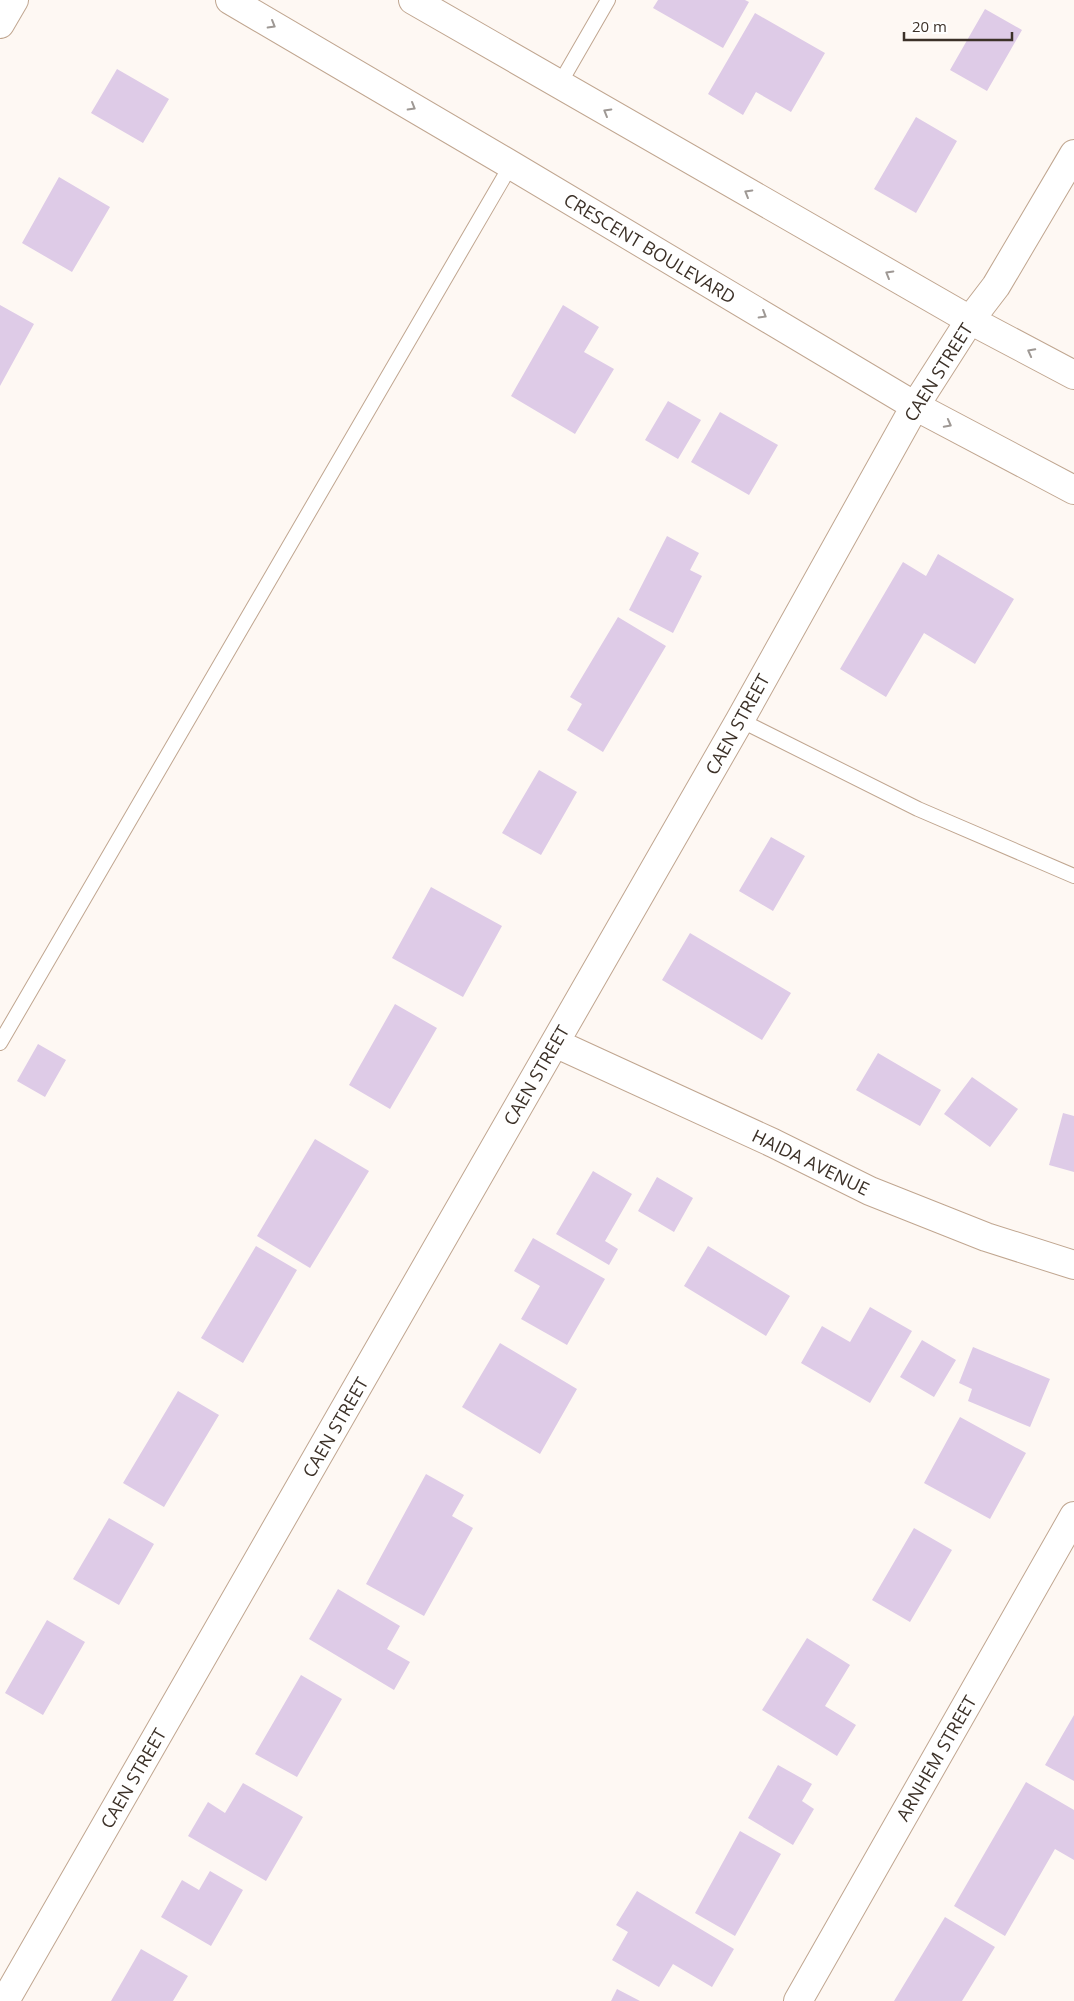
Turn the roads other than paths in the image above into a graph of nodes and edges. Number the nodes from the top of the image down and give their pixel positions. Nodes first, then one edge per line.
1 (14, 0) edge
2 (230, 0) edge
3 (413, 0) edge
4 (608, 0) edge
5 (0, 24) edge
6 (559, 85) junction
7 (1074, 154) edge
8 (511, 165) junction
9 (970, 320) junction
10 (1074, 375) edge
11 (914, 406) junction
12 (1074, 490) edge
13 (740, 720) junction
14 (1074, 876) edge
15 (0, 1042) edge
16 (555, 1043) junction
17 (1074, 1265) edge
18 (1074, 1516) edge
19 (5, 2001) edge
20 (798, 2001) edge

1 - 5 street
2 -> 8 street, CRESCENT BOULEVARD
3 - 6 street
4 - 6 lane
9 -> 6 street
7 - 9 street, CAEN STREET
8 -> 11 street, CRESCENT BOULEVARD
8 - 15 lane
10 -> 9 street
9 - 11 street, CAEN STREET
11 -> 12 street, CRESCENT BOULEVARD
11 - 13 street, CAEN STREET
13 - 14 lane
13 - 16 street, CAEN STREET
16 - 17 street, HAIDA AVENUE
16 - 19 street, CAEN STREET
18 - 20 street, ARNHEM STREET

